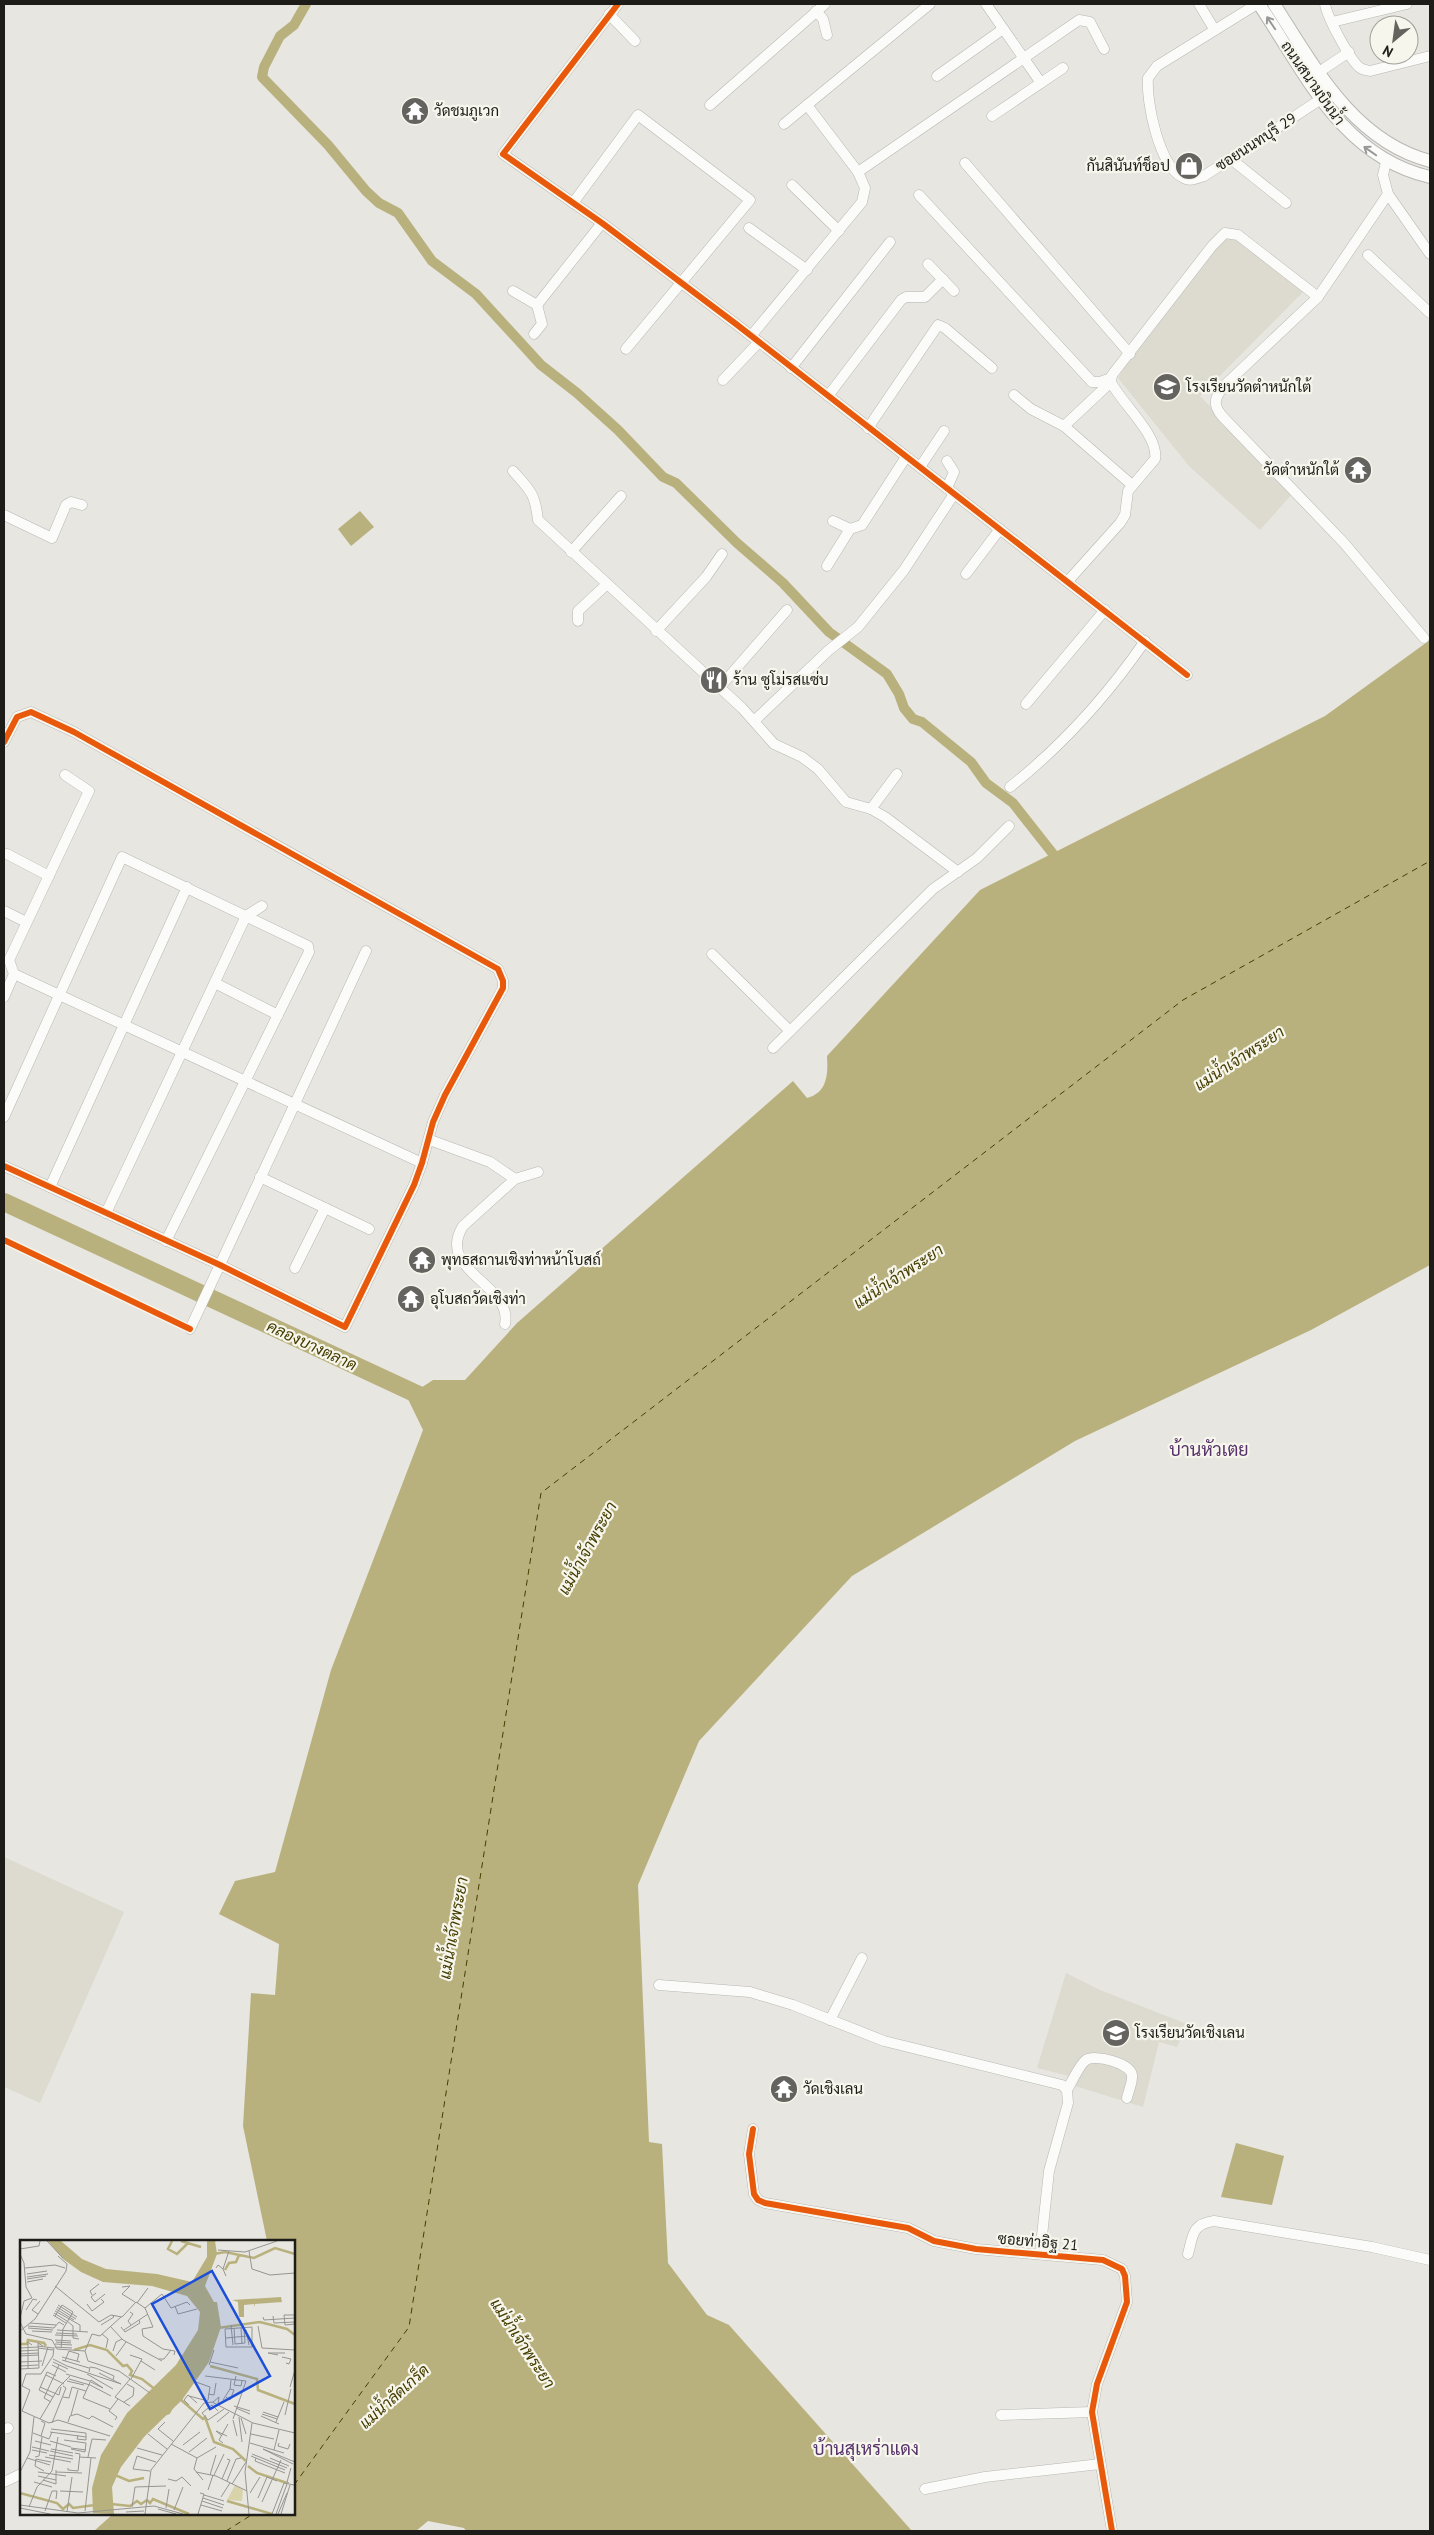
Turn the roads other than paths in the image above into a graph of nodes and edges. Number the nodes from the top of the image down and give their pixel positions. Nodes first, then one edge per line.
1 (618, 4) edge
2 (825, 4) edge
3 (930, 4) edge
4 (986, 4) edge
5 (1199, 4) edge
6 (1258, 4) edge
7 (1274, 4) edge
8 (1325, 4) edge
9 (1407, 4) edge
10 (816, 11) junction
11 (609, 14) junction
12 (1332, 22) junction
13 (1003, 29) junction
14 (1214, 29) junction
15 (827, 35) dead end
16 (635, 41) dead end
17 (1104, 49) dead end
18 (1349, 52) junction
19 (1430, 56) edge
20 (1023, 59) junction
21 (1063, 68) dead end
22 (1319, 72) junction
23 (936, 76) dead end
24 (1041, 82) junction
25 (1321, 99) junction
26 (710, 105) dead end
27 (807, 105) junction
28 (992, 116) dead end
29 (784, 124) dead end
30 (1231, 159) junction
31 (1430, 161) edge
32 (1386, 162) junction
33 (965, 163) dead end
34 (858, 172) junction
35 (1430, 177) edge
36 (792, 185) dead end
37 (1388, 194) junction
38 (919, 195) dead end
39 (573, 203) junction
40 (1286, 204) dead end
41 (602, 223) junction
42 (749, 228) dead end
43 (839, 231) junction
44 (890, 242) dead end
45 (1430, 254) edge
46 (1368, 255) dead end
47 (928, 264) dead end
48 (808, 270) junction
49 (943, 279) junction
50 (680, 282) junction
51 (513, 291) dead end
52 (954, 291) dead end
53 (1318, 297) junction
54 (537, 305) junction
55 (1430, 313) edge
56 (534, 334) dead end
57 (755, 339) junction
58 (626, 349) dead end
59 (1130, 354) junction
60 (791, 368) junction
61 (992, 368) dead end
62 (723, 380) dead end
63 (1111, 380) junction
64 (1014, 395) dead end
65 (828, 396) junction
66 (1064, 426) junction
67 (868, 428) junction
68 (944, 431) dead end
69 (906, 457) junction
70 (947, 461) dead end
71 (920, 467) junction
72 (513, 472) dead end
73 (1132, 485) junction
74 (950, 491) junction
75 (621, 496) dead end
76 (82, 505) dead end
77 (4, 515) edge
78 (832, 521) dead end
79 (850, 529) junction
80 (1000, 529) junction
81 (571, 552) junction
82 (722, 554) dead end
83 (827, 566) dead end
84 (966, 574) dead end
85 (1068, 581) junction
86 (606, 585) junction
87 (787, 610) dead end
88 (1105, 610) junction
89 (578, 621) dead end
90 (656, 631) junction
91 (1424, 638) dead end
92 (1144, 641) junction
93 (1188, 675) dead end
94 (719, 688) junction
95 (1026, 704) dead end
96 (754, 721) junction
97 (4, 742) edge
98 (897, 774) dead end
99 (65, 775) dead end
100 (1010, 787) dead end
101 (871, 810) junction
102 (1009, 826) dead end
103 (7, 854) dead end
104 (958, 872) junction
105 (49, 876) junction
106 (187, 887) junction
107 (262, 906) dead end
108 (4, 911) edge
109 (246, 916) junction
110 (26, 922) junction
111 (366, 951) dead end
112 (712, 954) dead end
113 (10, 971) edge
114 (215, 983) junction
115 (59, 994) junction
116 (4, 997) edge
117 (278, 1015) junction
118 (123, 1024) junction
119 (790, 1031) junction
120 (773, 1048) dead end
121 (182, 1052) junction
122 (245, 1081) junction
123 (294, 1104) junction
124 (4, 1117) edge
125 (430, 1140) junction
126 (422, 1163) junction
127 (4, 1166) edge
128 (538, 1172) dead end
129 (260, 1177) junction
130 (515, 1179) junction
131 (50, 1187) junction
132 (325, 1208) junction
133 (106, 1213) junction
134 (369, 1229) dead end
135 (166, 1241) junction
136 (220, 1265) junction
137 (295, 1268) dead end
138 (505, 1324) dead end
139 (190, 1329) dead end
140 (862, 1958) dead end
141 (659, 1985) dead end
142 (830, 2020) junction
143 (1067, 2090) junction
144 (1127, 2098) dead end
145 (754, 2130) dead end
146 (1040, 2254) junction
147 (1188, 2254) dead end
148 (1430, 2260) edge
149 (1092, 2412) junction
150 (1001, 2415) dead end
151 (1100, 2464) junction
152 (20, 2474) edge
153 (4, 2482) edge
154 (925, 2489) dead end
155 (1112, 2531) edge

1 - 11 street
2 - 10 street
3 - 27 street
4 - 13 street
5 - 14 street
6 - 14 street
25 -> 6 main road, ถนนสนามบินน้ำ
7 - 22 main road, ถนนสนามบินน้ำ
8 - 12 street
9 - 12 street
10 - 15 street
10 - 26 street
11 - 16 street
11 - 39 street
12 - 18 street
13 - 20 street
13 - 23 street
14 - 30 street, ซอยนนทบุรี 29
17 - 20 street
18 - 19 street
18 - 22 street
20 - 24 street
20 - 34 street
21 - 24 street
22 - 31 main road, ถนนสนามบินน้ำ
24 - 28 street
25 - 30 street, ซอยนนทบุรี 29
32 -> 25 main road, ถนนสนามบินน้ำ
27 - 29 street
27 - 34 street
30 - 40 street
32 - 35 main road, ถนนสนามบินน้ำ
32 - 37 street
33 - 59 street
34 - 43 street
36 - 43 street
37 - 45 street
37 - 53 street
38 - 63 street
39 - 41 street
39 - 50 street
41 - 50 street
41 - 54 street
42 - 48 street
43 - 48 street
44 - 60 street
46 - 55 street
47 - 49 street
48 - 57 street
49 - 52 street
49 - 65 street
50 - 57 street
50 - 58 street
51 - 54 street
53 - 59 street
53 - 91 street
54 - 56 street
57 - 60 street
57 - 62 street
59 - 63 street
60 - 65 street
61 - 67 street
63 - 66 street
63 - 73 street
64 - 66 street
65 - 67 street
66 - 73 street
67 - 69 street
68 - 71 street
69 - 71 street
69 - 79 street
70 - 74 street
71 - 74 street
72 - 81 street
73 - 85 street
74 - 80 street
74 - 96 street
75 - 81 street
76 - 77 street
78 - 79 street
79 - 83 street
80 - 84 street
80 - 85 street
81 - 86 street
82 - 90 street
85 - 88 street
86 - 89 street
86 - 90 street
87 - 94 street
88 - 92 street
88 - 95 street
90 - 94 street
92 - 93 street
92 - 100 street
94 - 96 street
96 - 101 street
97 - 125 street
98 - 101 street
99 - 105 street
101 - 104 street
102 - 104 street
103 - 105 street
104 - 119 street
105 - 110 street
106 - 109 street
106 - 115 street
106 - 118 street
107 - 109 street
108 - 110 street
109 - 114 street
109 - 117 street
110 - 113 street
111 - 123 street
112 - 119 street
113 - 115 street
113 - 116 street
114 - 117 street
114 - 121 street
115 - 118 street
115 - 124 street
117 - 122 street
118 - 121 street
118 - 131 street
119 - 120 street
121 - 122 street
121 - 133 street
122 - 123 street
122 - 135 street
123 - 126 street
123 - 129 street
125 - 126 street
125 - 130 street
126 - 136 street
127 - 131 street
128 - 130 street
129 - 132 street
129 - 136 street
130 - 138 street
131 - 133 street
132 - 134 street
132 - 137 street
133 - 135 street
135 - 136 street
136 - 139 street
140 - 142 street
141 - 142 street
142 - 143 street
143 - 144 street
143 - 146 street
145 - 146 street, ซอยท่าอิฐ 21
146 - 149 street, ซอยท่าอิฐ 21
147 - 148 street
149 - 150 street
149 - 151 street, ซอยท่าอิฐ 21
151 - 154 street
151 - 155 street, ซอยท่าอิฐ 21
152 - 153 street

